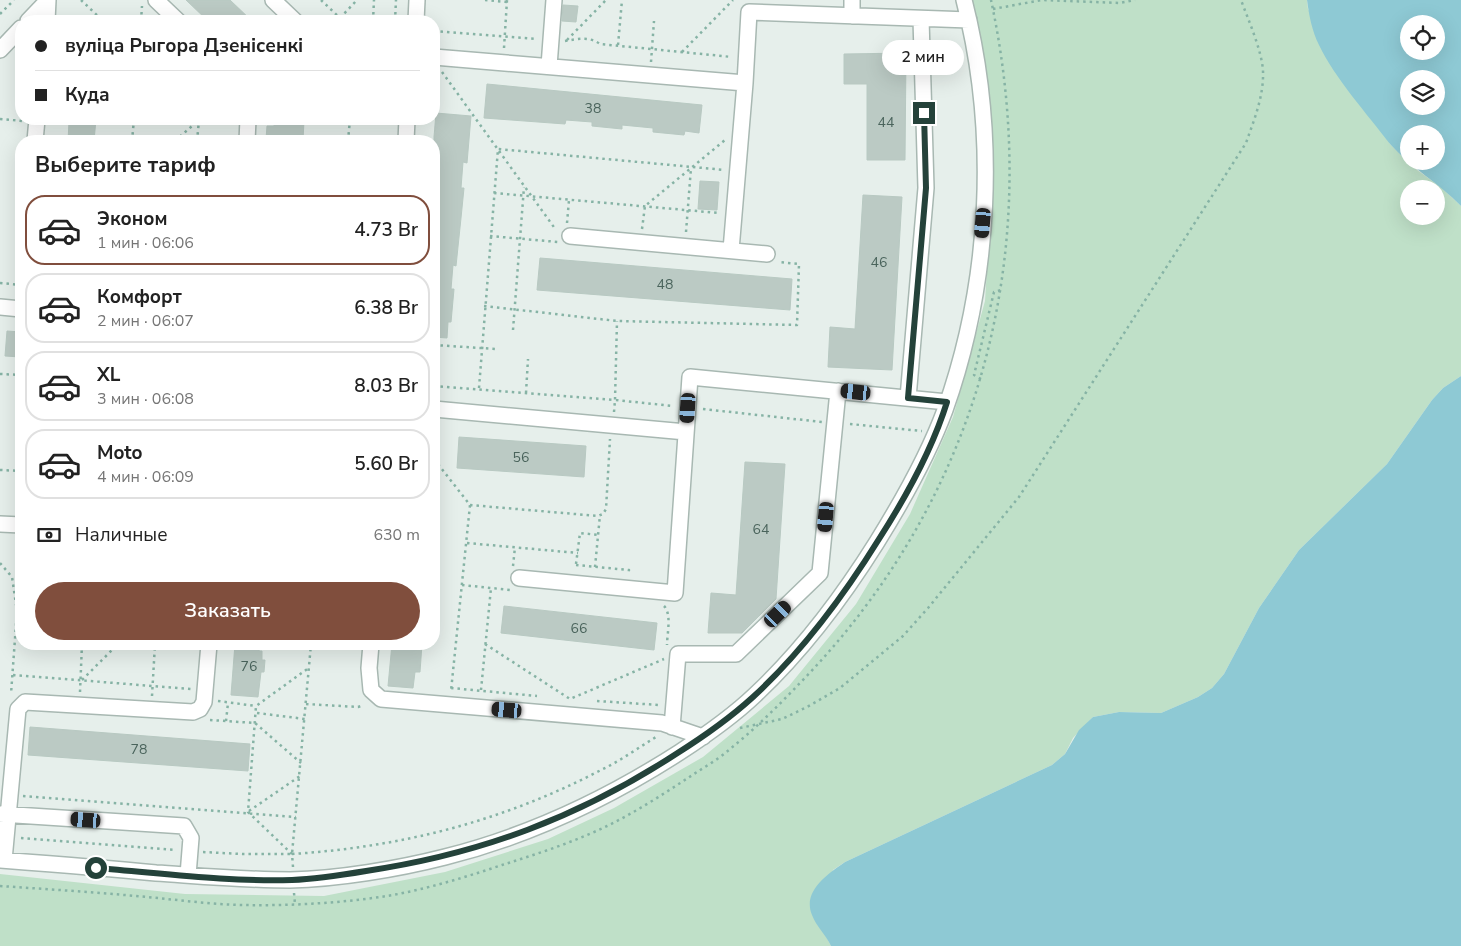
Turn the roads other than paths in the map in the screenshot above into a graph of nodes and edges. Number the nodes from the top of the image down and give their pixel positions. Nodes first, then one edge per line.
1 (48, 0) edge
2 (156, 0) edge
3 (273, 0) edge
4 (418, 0) edge
5 (554, 0) edge
6 (852, 0) edge
7 (964, 0) edge
8 (34, 15) edge
9 (47, 15) edge
10 (172, 15) edge
11 (289, 15) edge
12 (417, 15) edge
13 (852, 16) junction
14 (921, 18) junction
15 (969, 20) junction
16 (15, 34) edge
17 (0, 50) edge
18 (440, 63) edge
19 (549, 66) junction
20 (745, 83) junction
21 (565, 236) road end
22 (731, 250) junction
23 (767, 254) dead end
24 (0, 307) edge
25 (15, 308) edge
26 (838, 391) junction
27 (908, 398) junction
28 (947, 402) junction
29 (440, 414) edge
30 (686, 432) junction
31 (0, 524) edge
32 (15, 525) edge
33 (515, 584) road end
34 (208, 650) edge
35 (370, 650) edge
36 (667, 725) junction
37 (703, 737) junction
38 (4, 814) edge
39 (2, 860) edge
40 (188, 875) junction

1 - 8 street
1 - 9 street
2 - 10 street
3 - 11 street
4 - 12 street
5 - 19 street
6 - 13 street
7 - 15 street
13 - 14 street
13 - 20 street
14 - 15 street
14 - 27 street
15 - 28 street
16 - 17 street
18 - 19 street
19 - 20 street
20 - 22 street
21 - 22 street
22 - 23 street
24 - 25 street
26 - 27 street
26 - 30 street
26 - 36 street
27 - 28 street
28 - 37 street
29 - 30 street
30 - 33 street
31 - 32 street
34 - 38 street
35 - 36 street
36 - 37 street
37 - 40 street
38 - 39 street
38 - 40 street
39 - 40 street

